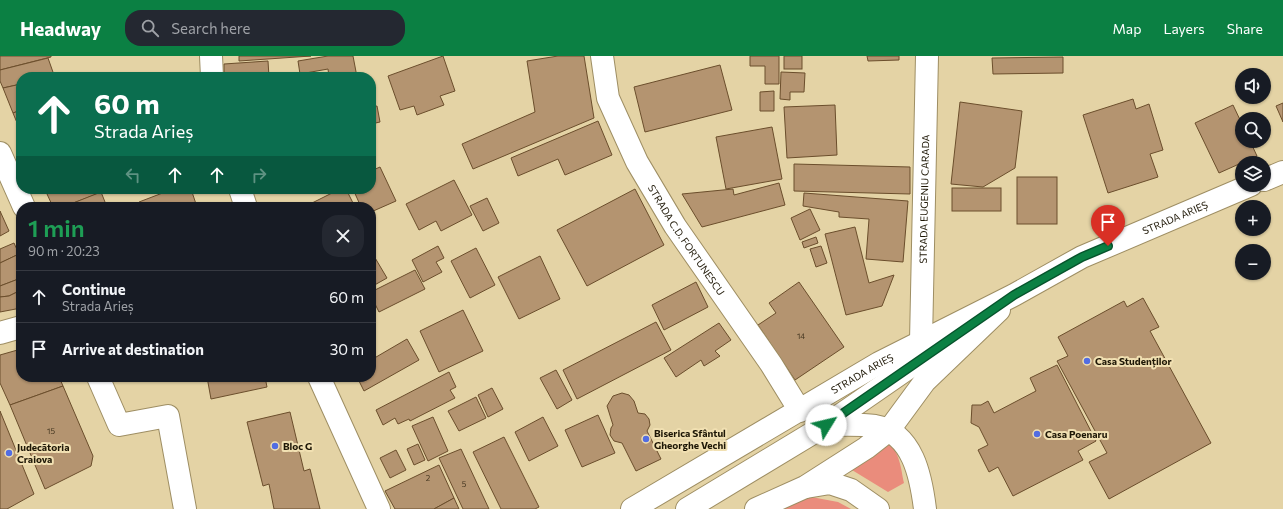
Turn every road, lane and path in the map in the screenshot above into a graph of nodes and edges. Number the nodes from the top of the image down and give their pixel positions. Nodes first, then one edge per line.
1 (211, 56) edge
2 (602, 56) edge
3 (927, 56) edge
4 (212, 72) edge
5 (0, 153) edge
6 (1283, 172) edge
7 (1271, 177) edge
8 (16, 189) edge
9 (1235, 192) edge
10 (1014, 295) junction
11 (16, 328) edge
12 (0, 333) edge
13 (921, 342) junction
14 (100, 382) edge
15 (321, 382) edge
16 (800, 411) junction
17 (826, 425) junction
18 (889, 430) junction
19 (805, 487) junction
20 (185, 509) edge
21 (379, 509) edge
22 (632, 509) edge
23 (687, 509) edge
24 (756, 509) edge
25 (878, 509) edge
26 (924, 509) edge

1 - 4 main road
2 - 16 main road, STRADA C.D. FORTUNESCU
3 - 13 main road, STRADA EUGENIU CARADA
5 - 8 main road
6 - 7 main road
9 - 10 main road, STRADA ARIEȘ
10 - 13 main road, STRADA ARIEȘ
10 - 17 main road
10 - 18 main road, STRADA ARIEȘ
11 - 12 main road
13 - 16 main road, STRADA ARIEȘ
14 - 20 main road
15 - 21 main road
16 - 22 main road, STRADA ARIEȘ
17 - 18 main road
17 - 23 main road
18 - 19 main road, STRADA ARIEȘ
18 - 26 main road
19 - 24 main road, STRADA ARIEȘ
19 - 25 main road

